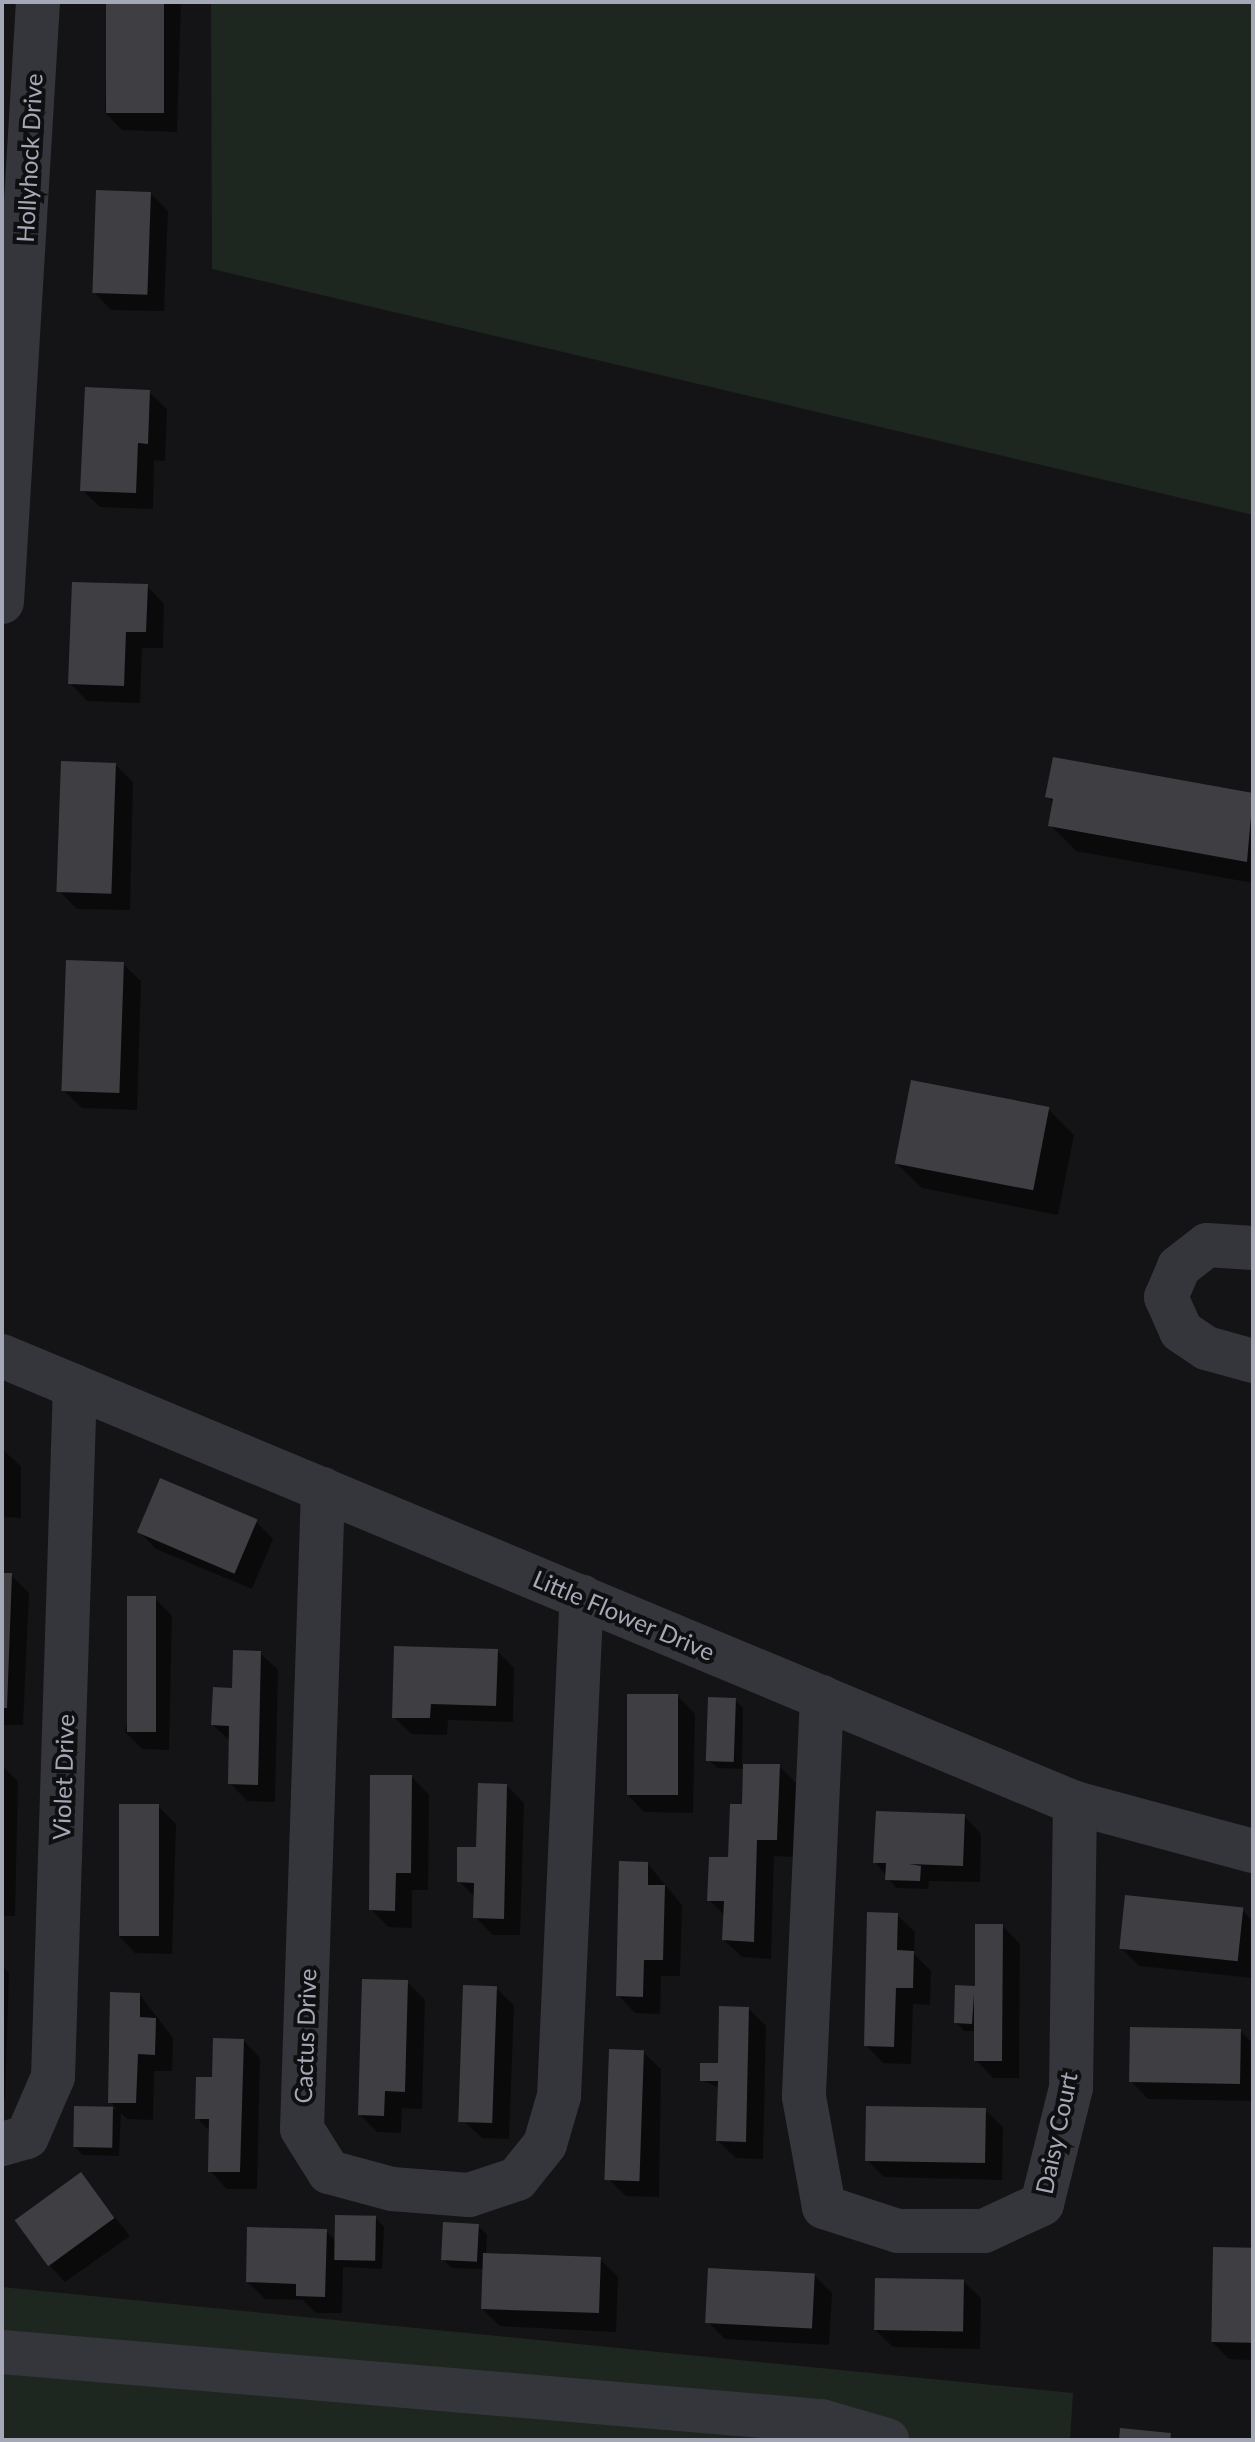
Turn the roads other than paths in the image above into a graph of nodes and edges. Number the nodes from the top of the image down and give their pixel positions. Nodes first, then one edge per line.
1 (38, 2) edge
2 (2, 602) edge
3 (1253, 1248) edge
4 (2, 1356) edge
5 (1253, 1361) edge
6 (75, 1386) junction
7 (323, 1489) junction
8 (582, 1597) junction
9 (822, 1697) junction
10 (1075, 1803) junction
11 (1253, 1851) edge
12 (2, 2144) edge
13 (2, 2352) edge
14 (887, 2440) edge

1 - 2 lane, Hollyhock Drive
3 - 5 lane
4 - 6 lane, Little Flower Drive
6 - 7 lane, Little Flower Drive
6 - 12 lane, Violet Drive
7 - 8 lane, Little Flower Drive
7 - 8 lane, Cactus Drive
8 - 9 lane, Little Flower Drive
9 - 10 lane, Little Flower Drive
9 - 10 lane, Daisy Court
10 - 11 lane, Little Flower Drive
13 - 14 lane

